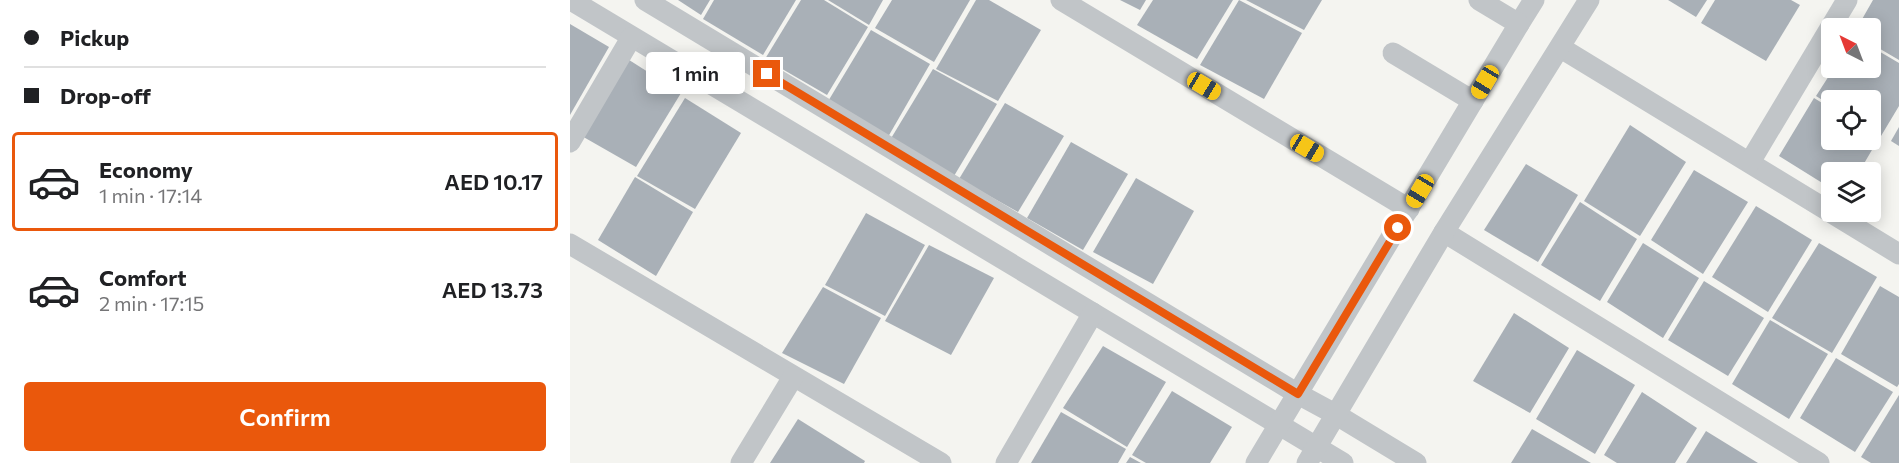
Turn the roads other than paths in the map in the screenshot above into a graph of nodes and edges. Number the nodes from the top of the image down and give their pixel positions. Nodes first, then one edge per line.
1 (571, 0) edge
2 (645, 0) edge
3 (1061, 0) edge
4 (1479, 0) edge
5 (1534, 0) edge
6 (1589, 0) edge
7 (1847, 0) edge
8 (1519, 24) junction
9 (631, 38) junction
10 (1561, 48) junction
11 (1393, 53) dead end
12 (1473, 102) junction
13 (570, 142) edge
14 (1750, 162) junction
15 (1409, 209) junction
16 (1444, 232) junction
17 (570, 244) edge
18 (1899, 254) edge
19 (1093, 313) junction
20 (793, 377) junction
21 (1298, 394) junction
22 (1335, 414) junction
23 (1279, 424) junction
24 (1312, 455) edge
25 (741, 463) edge
26 (941, 463) edge
27 (1006, 463) edge
28 (1256, 463) edge
29 (1344, 463) edge
30 (1416, 463) edge
31 (1819, 463) edge

1 - 9 street
2 - 21 street
3 - 15 street
4 - 8 street
5 - 8 street
6 - 10 street
7 - 14 street
8 - 12 street
9 - 13 street
9 - 19 street
10 - 14 street
10 - 16 street
11 - 12 street
12 - 15 street
14 - 18 street
15 - 21 street
16 - 22 street
16 - 31 street
17 - 20 street
19 - 23 street
19 - 27 street
20 - 25 street
20 - 26 street
21 - 22 street
21 - 23 street
22 - 24 street
22 - 30 street
23 - 24 street
23 - 28 street
24 - 29 street

